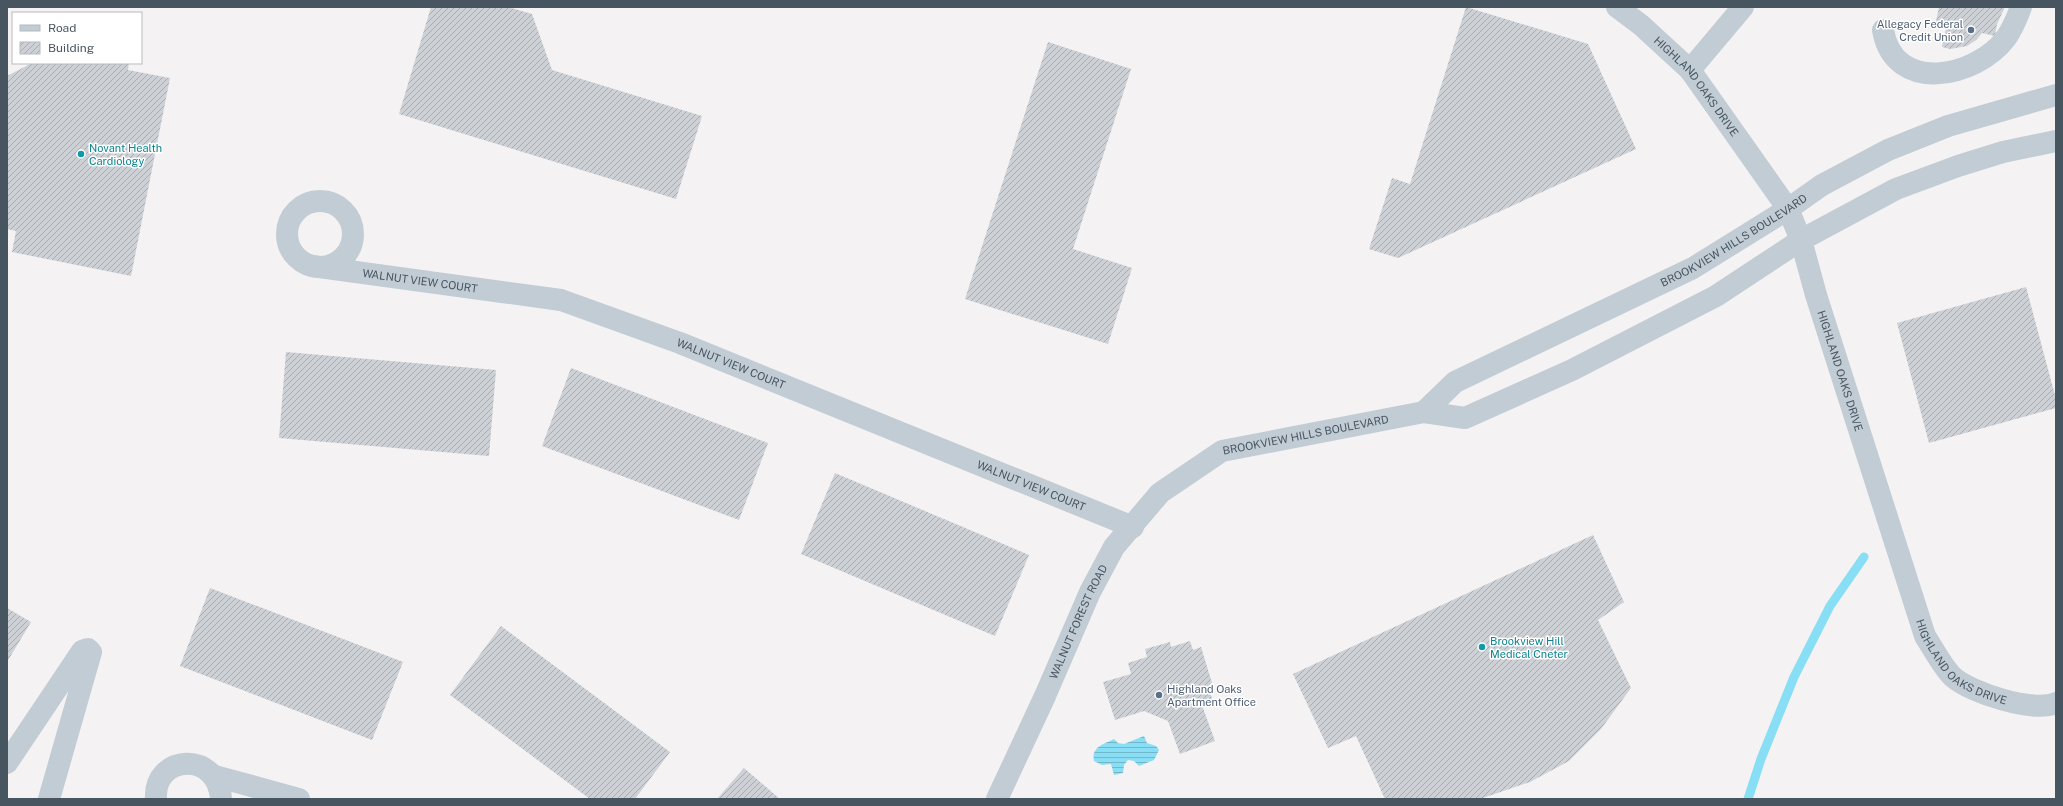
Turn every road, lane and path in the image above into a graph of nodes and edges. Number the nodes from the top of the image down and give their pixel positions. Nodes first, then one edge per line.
1 (1617, 7) edge
2 (1743, 7) edge
3 (2021, 7) edge
4 (1883, 30) dead end
5 (1690, 70) junction
6 (2056, 95) edge
7 (2056, 141) edge
8 (1788, 208) junction
9 (1801, 240) junction
10 (312, 266) dead end
11 (1424, 412) junction
12 (1193, 469) joint
13 (1132, 526) junction
14 (2056, 703) edge
15 (7, 763) edge
16 (215, 776) junction
17 (48, 799) edge
18 (156, 799) edge
19 (221, 799) edge
20 (299, 799) edge
21 (997, 799) edge

1 - 5 street, HIGHLAND OAKS DRIVE
2 - 5 street
3 - 4 street
5 - 8 street, HIGHLAND OAKS DRIVE
6 - 8 street, BROOKVIEW HILLS BOULEVARD
7 - 9 street, BROOKVIEW HILLS BOULEVARD
8 - 9 street, HIGHLAND OAKS DRIVE
8 - 11 street, BROOKVIEW HILLS BOULEVARD
9 - 11 street, BROOKVIEW HILLS BOULEVARD
9 - 14 street, HIGHLAND OAKS DRIVE
10 - 13 street, WALNUT VIEW COURT
11 - 12 street, BROOKVIEW HILLS BOULEVARD
12 - 13 street, WALNUT FOREST ROAD
13 - 21 street, WALNUT FOREST ROAD
15 - 17 street
16 - 18 street
16 - 19 street
16 - 20 street

